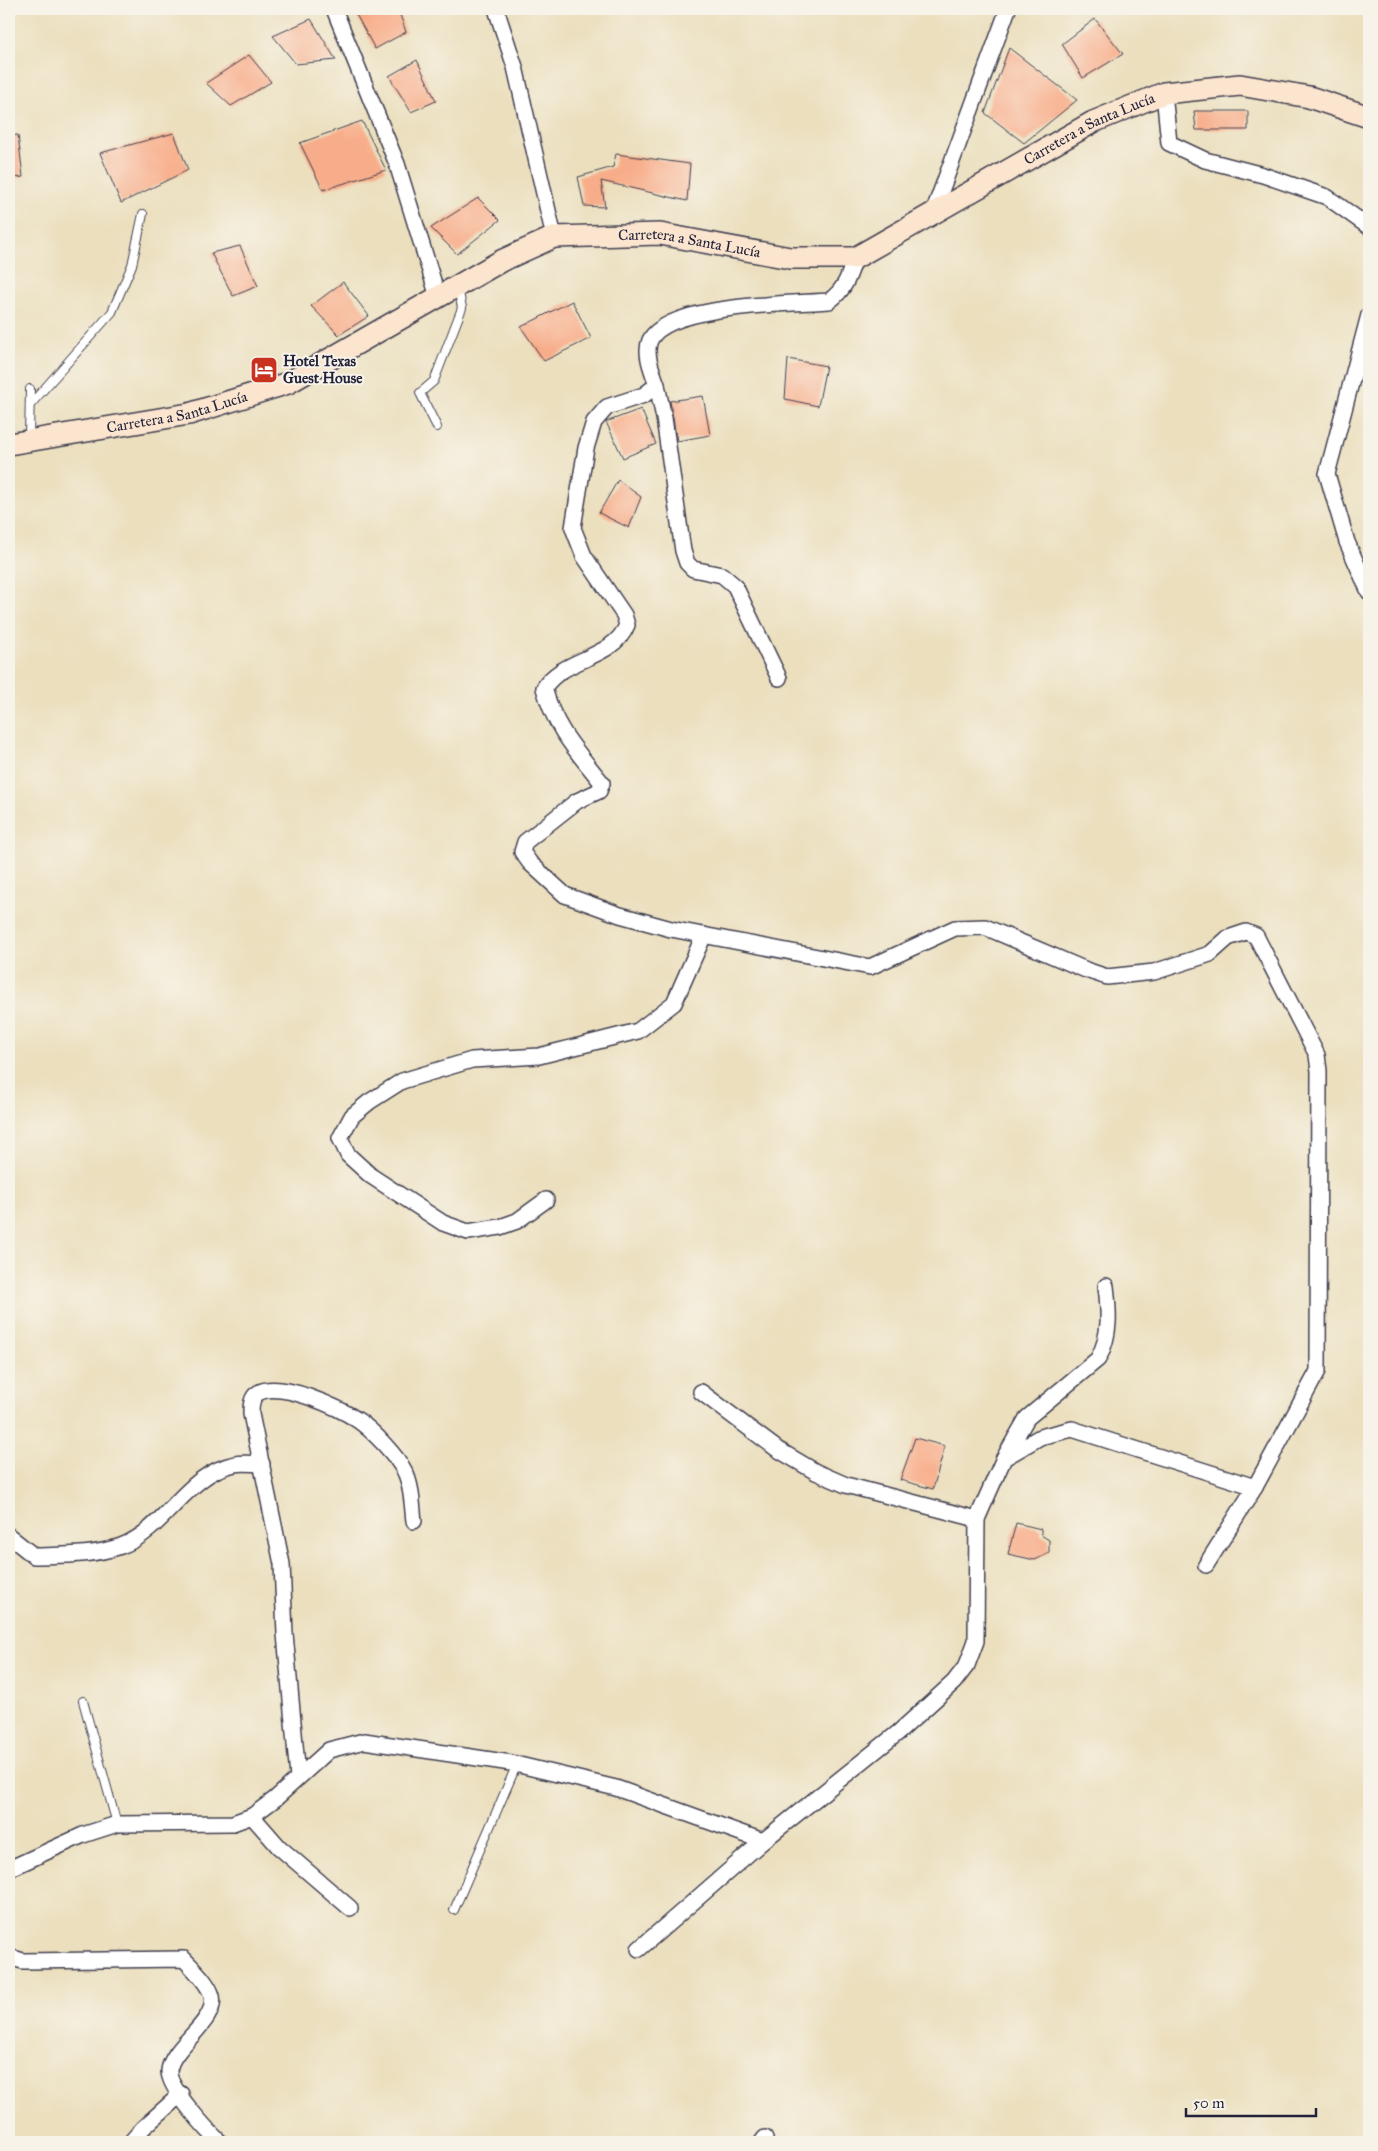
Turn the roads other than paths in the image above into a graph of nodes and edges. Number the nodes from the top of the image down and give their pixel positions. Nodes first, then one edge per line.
1 (334, 9) edge
2 (496, 9) edge
3 (1008, 9) edge
4 (1164, 93) junction
5 (1369, 117) edge
6 (143, 214) dead end
7 (933, 214) junction
8 (1369, 226) edge
9 (554, 237) junction
10 (856, 258) junction
11 (458, 285) junction
12 (438, 296) junction
13 (1369, 315) edge
14 (657, 385) junction
15 (30, 388) dead end
16 (30, 405) junction
17 (437, 427) dead end
18 (19, 442) edge
19 (1369, 592) edge
20 (780, 678) dead end
21 (704, 935) junction
22 (546, 1200) dead end
23 (1106, 1286) dead end
24 (701, 1392) dead end
25 (1004, 1458) junction
26 (262, 1464) junction
27 (1255, 1487) junction
28 (977, 1518) junction
29 (414, 1520) dead end
30 (9, 1536) edge
31 (1206, 1565) dead end
32 (82, 1701) dead end
33 (517, 1764) junction
34 (298, 1777) junction
35 (252, 1816) junction
36 (117, 1824) junction
37 (763, 1841) junction
38 (9, 1869) edge
39 (350, 1908) dead end
40 (454, 1910) dead end
41 (639, 1949) dead end
42 (9, 1957) edge
43 (181, 2094) junction
44 (131, 2142) edge
45 (220, 2142) edge

1 - 12 street
2 - 9 street
3 - 7 street
4 - 5 main road, Carretera a Santa Lucía
4 - 7 main road, Carretera a Santa Lucía
4 - 8 street
6 - 16 lane
7 - 10 main road, Carretera a Santa Lucía
9 - 10 main road, Carretera a Santa Lucía
9 - 11 main road, Carretera a Santa Lucía
10 - 14 street
11 - 12 main road, Carretera a Santa Lucía
11 - 17 lane
12 - 18 main road, Carretera a Santa Lucía
13 - 19 street
14 - 20 street
14 - 21 street
15 - 16 lane
16 - 18 lane
21 - 22 street
21 - 27 street
23 - 25 street
24 - 28 street
25 - 27 street
25 - 28 street
26 - 29 street
26 - 30 street
26 - 34 street
27 - 31 street
28 - 37 street
32 - 36 lane
33 - 34 street
33 - 37 street
33 - 40 lane
34 - 35 street
35 - 36 street
35 - 39 street
36 - 38 street
37 - 41 street
42 - 43 street
43 - 44 street
43 - 45 street

